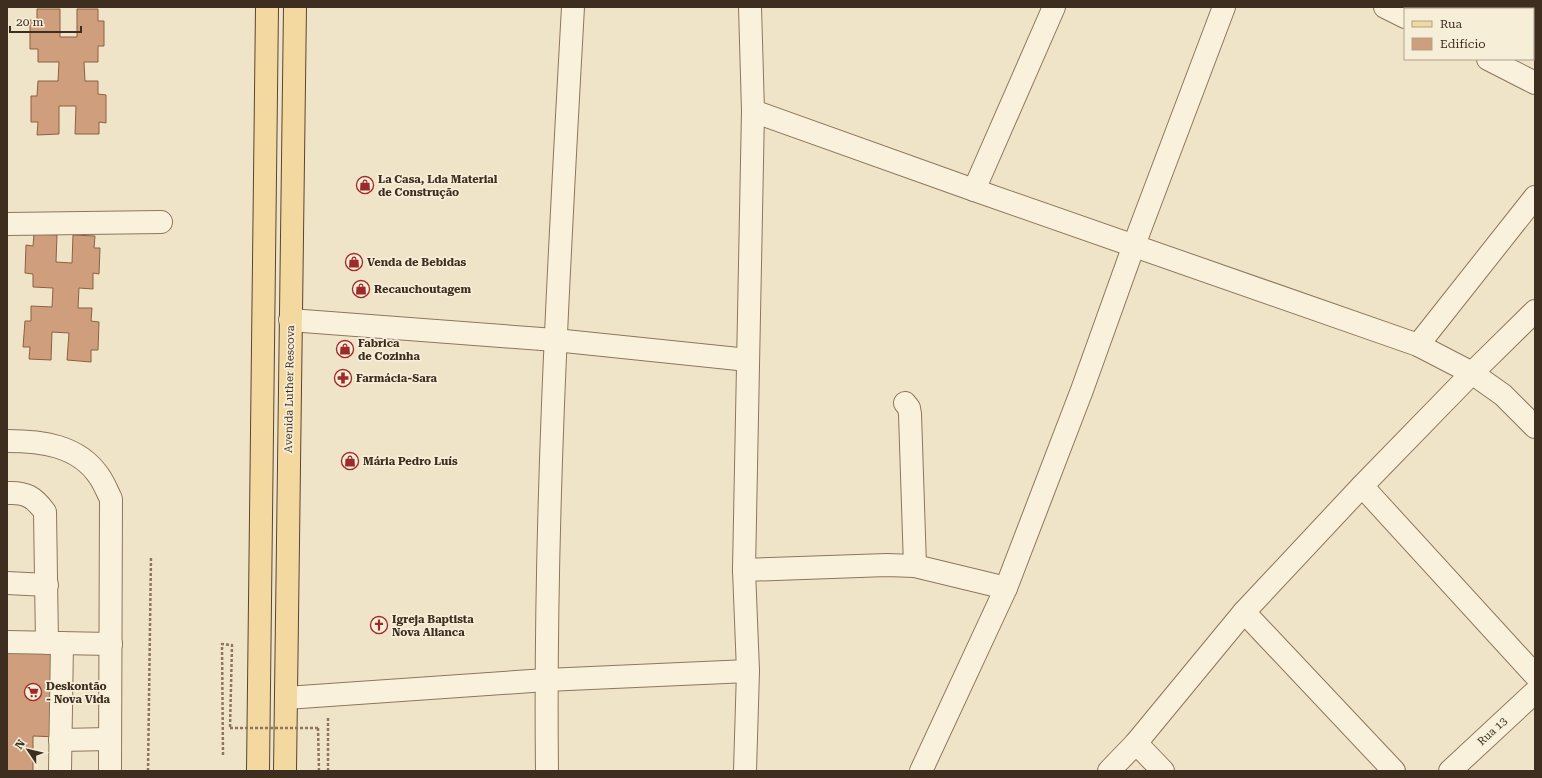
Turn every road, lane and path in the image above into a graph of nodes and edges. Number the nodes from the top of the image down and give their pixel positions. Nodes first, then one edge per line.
1 (268, 7) edge
2 (295, 7) edge
3 (573, 7) edge
4 (750, 7) edge
5 (1054, 7) edge
6 (1224, 7) edge
7 (1385, 7) edge
8 (1404, 16) edge
9 (1490, 60) edge
10 (1535, 83) edge
11 (753, 111) junction
12 (974, 190) junction
13 (1535, 197) edge
14 (161, 222) dead end
15 (7, 224) edge
16 (1134, 245) junction
17 (1535, 311) edge
18 (290, 320) junction
19 (555, 340) junction
20 (1418, 345) junction
21 (748, 360) junction
22 (1472, 373) junction
23 (905, 403) dead end
24 (1535, 427) edge
25 (7, 441) edge
26 (1362, 486) junction
27 (7, 493) edge
28 (151, 556) dead end
29 (915, 566) junction
30 (744, 570) junction
31 (7, 583) edge
32 (47, 585) junction
33 (1006, 588) junction
34 (1244, 612) junction
35 (7, 642) edge
36 (54, 643) junction
37 (111, 644) junction
38 (748, 672) junction
39 (1535, 675) edge
40 (546, 680) junction
41 (1535, 692) edge
42 (328, 696) junction
43 (286, 698) junction
44 (60, 740) junction
45 (110, 740) junction
46 (1136, 743) junction
47 (223, 756) dead end
48 (60, 771) edge
49 (110, 771) edge
50 (148, 771) edge
51 (258, 771) edge
52 (285, 771) edge
53 (319, 771) edge
54 (328, 771) edge
55 (547, 771) edge
56 (745, 771) edge
57 (921, 771) edge
58 (1109, 771) edge
59 (1163, 771) edge
60 (1394, 771) edge
61 (1450, 771) edge

1 - 51 main road
2 - 18 main road, Avenida Luther Rescova
3 - 19 street
4 - 11 street
5 - 12 street
6 - 16 street
7 - 8 street
9 - 10 street
11 - 12 street
11 - 21 street
12 - 16 street
13 - 20 street
14 - 15 street
16 - 20 street
16 - 33 street
17 - 22 street
18 - 19 street
18 - 43 main road, Avenida Luther Rescova
19 - 21 street
19 - 40 street
20 - 22 street
21 - 30 street
22 - 24 street
22 - 26 street
23 - 29 street
25 - 37 street
26 - 34 street
26 - 39 street
27 - 32 street
28 - 50 path
29 - 30 street
29 - 33 street
30 - 38 street
31 - 32 street
32 - 36 street
33 - 57 street
34 - 46 street
34 - 60 street
35 - 36 street
36 - 37 street
36 - 44 street
37 - 45 street
38 - 40 street
38 - 56 street
40 - 42 street
40 - 55 street
41 - 61 street, Rua 13
42 - 43 street
42 - 54 path
43 - 52 main road, Avenida Luther Rescova
44 - 45 street
44 - 48 street
45 - 49 street
46 - 58 street
46 - 59 street
47 - 53 path, bridge

